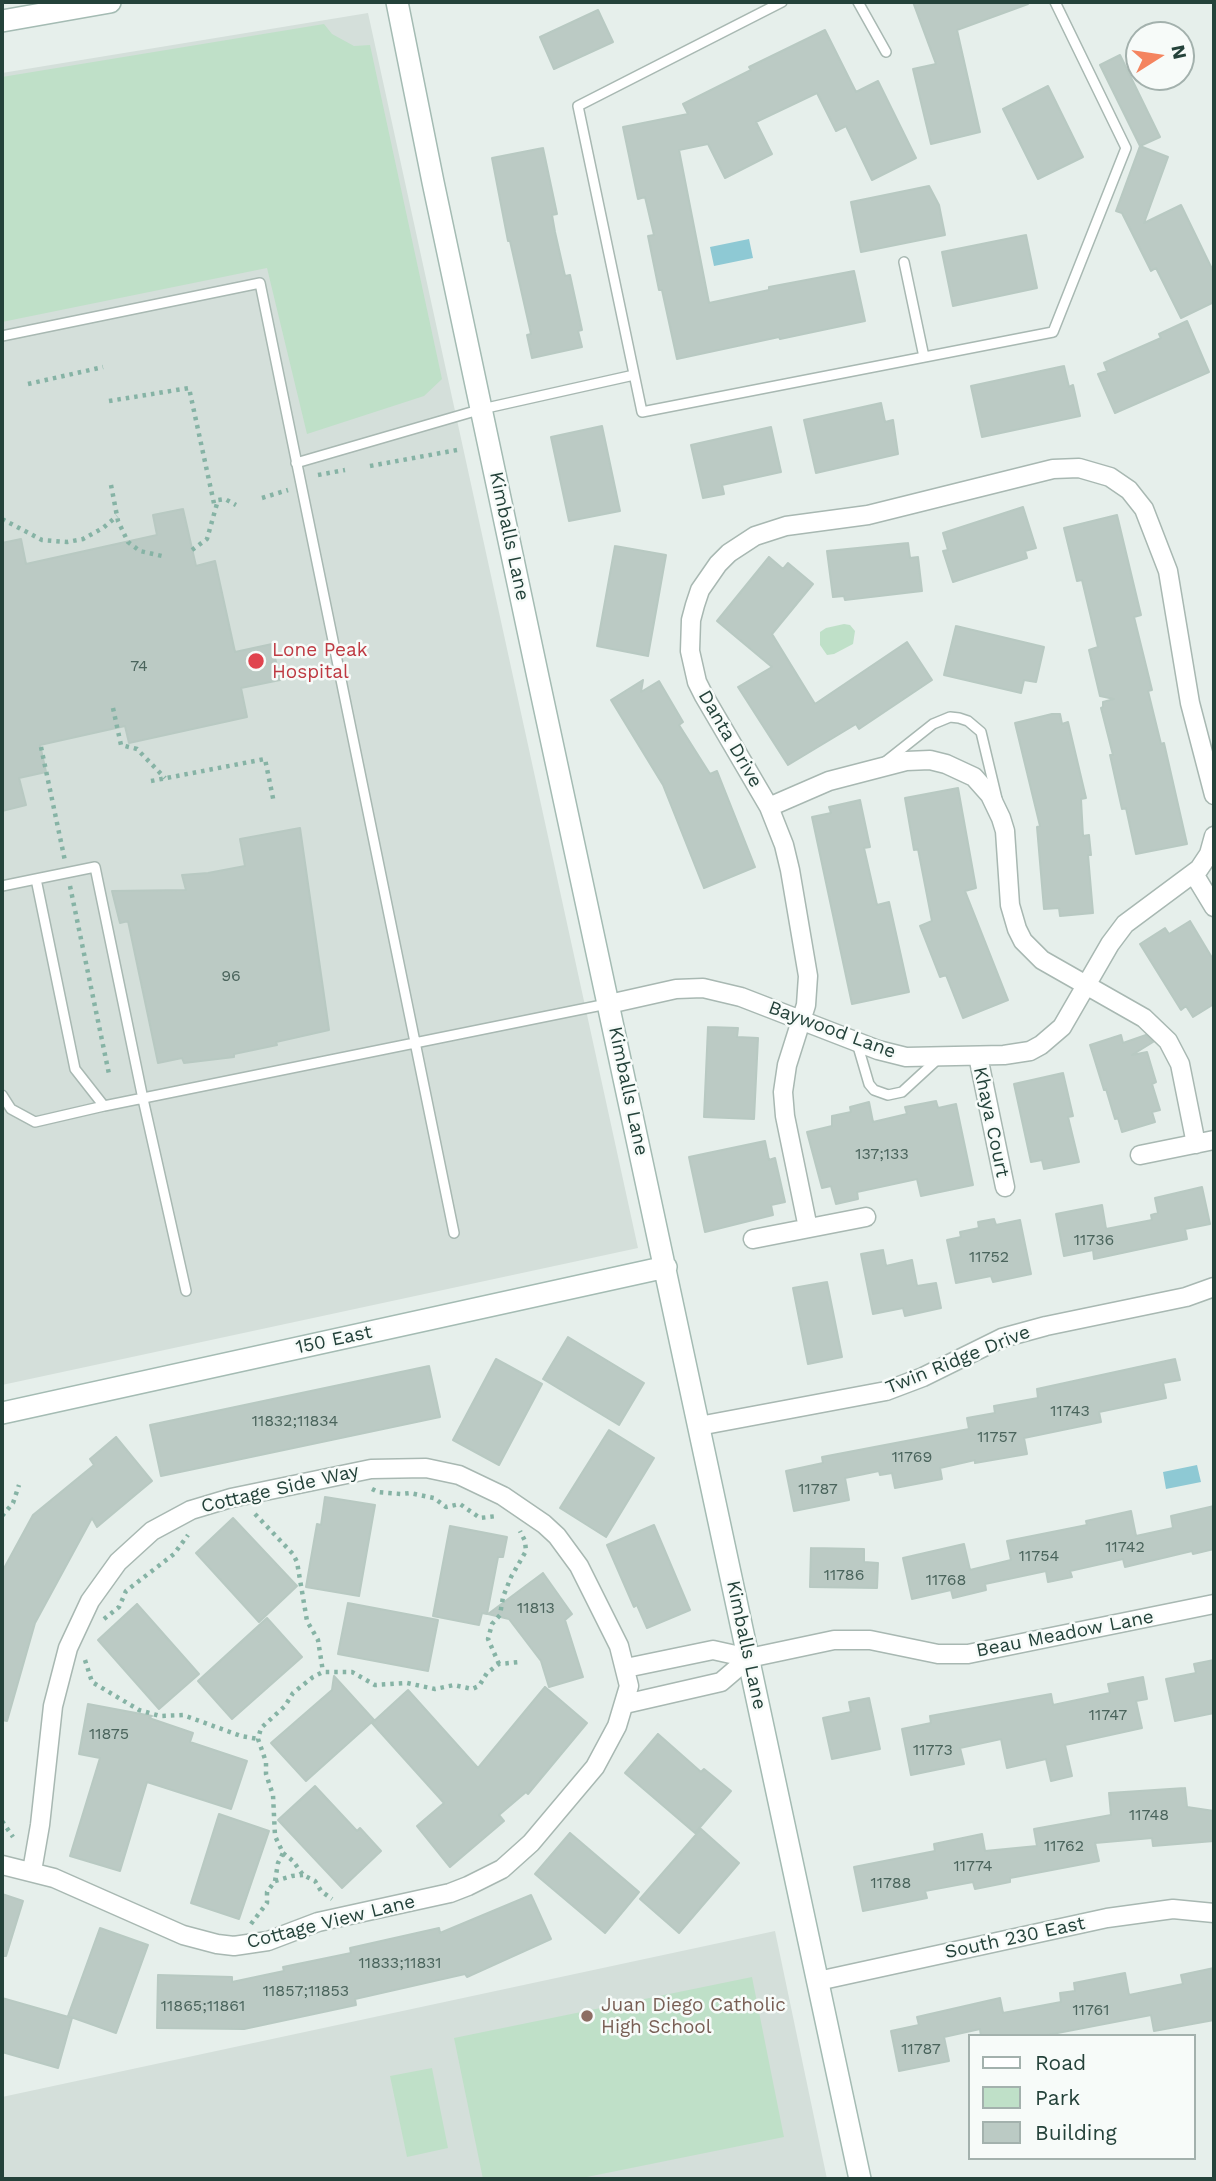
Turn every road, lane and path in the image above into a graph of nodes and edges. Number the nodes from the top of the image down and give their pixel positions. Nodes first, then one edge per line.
1 (110, 2) edge
2 (397, 2) edge
3 (782, 2) edge
4 (858, 2) edge
5 (1055, 2) edge
6 (2, 21) edge
7 (886, 52) dead end
8 (904, 262) dead end
9 (2, 337) edge
10 (923, 357) junction
11 (103, 367) dead end
12 (634, 375) junction
13 (28, 384) dead end
14 (109, 401) dead end
15 (482, 409) junction
16 (457, 450) dead end
17 (296, 463) junction
18 (370, 466) dead end
19 (345, 470) dead end
20 (318, 475) dead end
21 (111, 485) dead end
22 (289, 489) dead end
23 (262, 498) dead end
24 (236, 505) dead end
25 (215, 508) junction
26 (117, 516) junction
27 (2, 519) edge
28 (192, 550) dead end
29 (162, 556) dead end
30 (113, 708) dead end
31 (41, 747) dead end
32 (879, 767) junction
33 (166, 778) junction
34 (151, 781) dead end
35 (1214, 795) edge
36 (274, 803) dead end
37 (769, 807) junction
38 (1001, 818) junction
39 (1213, 841) edge
40 (68, 873) junction
41 (1194, 874) junction
42 (36, 879) junction
43 (2, 886) edge
44 (1214, 907) edge
45 (1086, 985) junction
46 (609, 1004) junction
47 (802, 1020) junction
48 (857, 1042) junction
49 (416, 1044) junction
50 (978, 1056) junction
51 (939, 1058) junction
52 (109, 1074) dead end
53 (2, 1095) edge
54 (143, 1099) junction
55 (104, 1106) junction
56 (1214, 1140) edge
57 (1196, 1144) junction
58 (1140, 1155) dead end
59 (1005, 1187) dead end
60 (866, 1217) dead end
61 (807, 1228) junction
62 (454, 1233) dead end
63 (753, 1239) dead end
64 (666, 1267) junction
65 (1214, 1287) edge
66 (186, 1291) dead end
67 (2, 1413) edge
68 (699, 1426) junction
69 (19, 1485) dead end
70 (365, 1485) dead end
71 (250, 1512) dead end
72 (2, 1516) edge
73 (504, 1518) dead end
74 (190, 1530) dead end
75 (519, 1530) dead end
76 (1214, 1604) edge
77 (97, 1626) dead end
78 (84, 1654) dead end
79 (749, 1658) junction
80 (520, 1662) dead end
81 (499, 1664) junction
82 (323, 1672) junction
83 (627, 1686) junction
84 (258, 1739) junction
85 (2, 1821) edge
86 (13, 1837) dead end
87 (283, 1853) junction
88 (2, 1865) edge
89 (32, 1871) junction
90 (303, 1875) junction
91 (275, 1881) junction
92 (336, 1901) dead end
93 (1214, 1913) edge
94 (248, 1927) dead end
95 (818, 1981) junction
96 (860, 2179) edge

1 - 6 street
2 - 15 street, Kimballs Lane
3 - 12 lane
4 - 7 lane
5 - 10 lane
8 - 10 lane
9 - 17 lane
10 - 12 lane
11 - 13 path
12 - 15 lane
14 - 25 path
15 - 17 lane
15 - 46 street, Kimballs Lane
16 - 18 path
17 - 49 lane
19 - 20 path
21 - 26 path
22 - 23 path
24 - 25 path
25 - 28 path
26 - 27 path
26 - 29 path
30 - 33 path
31 - 40 path
32 - 37 street
32 - 38 street
32 - 38 lane
33 - 34 path
33 - 36 path
35 - 37 street, Danta Drive
37 - 47 street, Danta Drive
38 - 45 street
39 - 41 street, Baywood Lane
40 - 42 lane
40 - 52 path
40 - 54 lane
41 - 44 street
41 - 45 street, Baywood Lane
42 - 43 lane
42 - 55 lane
45 - 50 street, Baywood Lane
45 - 57 street
46 - 47 street, Baywood Lane
46 - 49 lane
46 - 64 street, Kimballs Lane
47 - 48 street, Baywood Lane
47 - 61 street, Danta Drive
48 - 51 street, Baywood Lane
48 - 51 lane
49 - 54 lane
49 - 62 lane
50 - 51 street, Baywood Lane
50 - 59 street, Khaya Court
53 - 55 lane
54 - 55 lane
54 - 66 lane
56 - 57 street
57 - 58 street
60 - 61 street
61 - 63 street
64 - 67 street, 150 East
64 - 68 street, Kimballs Lane
65 - 68 street, Twin Ridge Drive
68 - 79 street, Kimballs Lane
69 - 72 path
70 - 73 path
71 - 82 path
74 - 77 path
75 - 81 path
76 - 79 street, Beau Meadow Lane
78 - 84 path
79 - 83 street
79 - 83 street
79 - 95 street, Kimballs Lane
80 - 81 path
81 - 82 path
82 - 84 path
83 - 89 street, Cottage View Lane
83 - 89 street, Cottage Side Way
84 - 87 path
85 - 86 path
87 - 90 path
87 - 91 path
88 - 89 street, Cottage View Lane
90 - 91 path
90 - 92 path
91 - 94 path
93 - 95 street, South 230 East
95 - 96 street, Kimballs Lane

